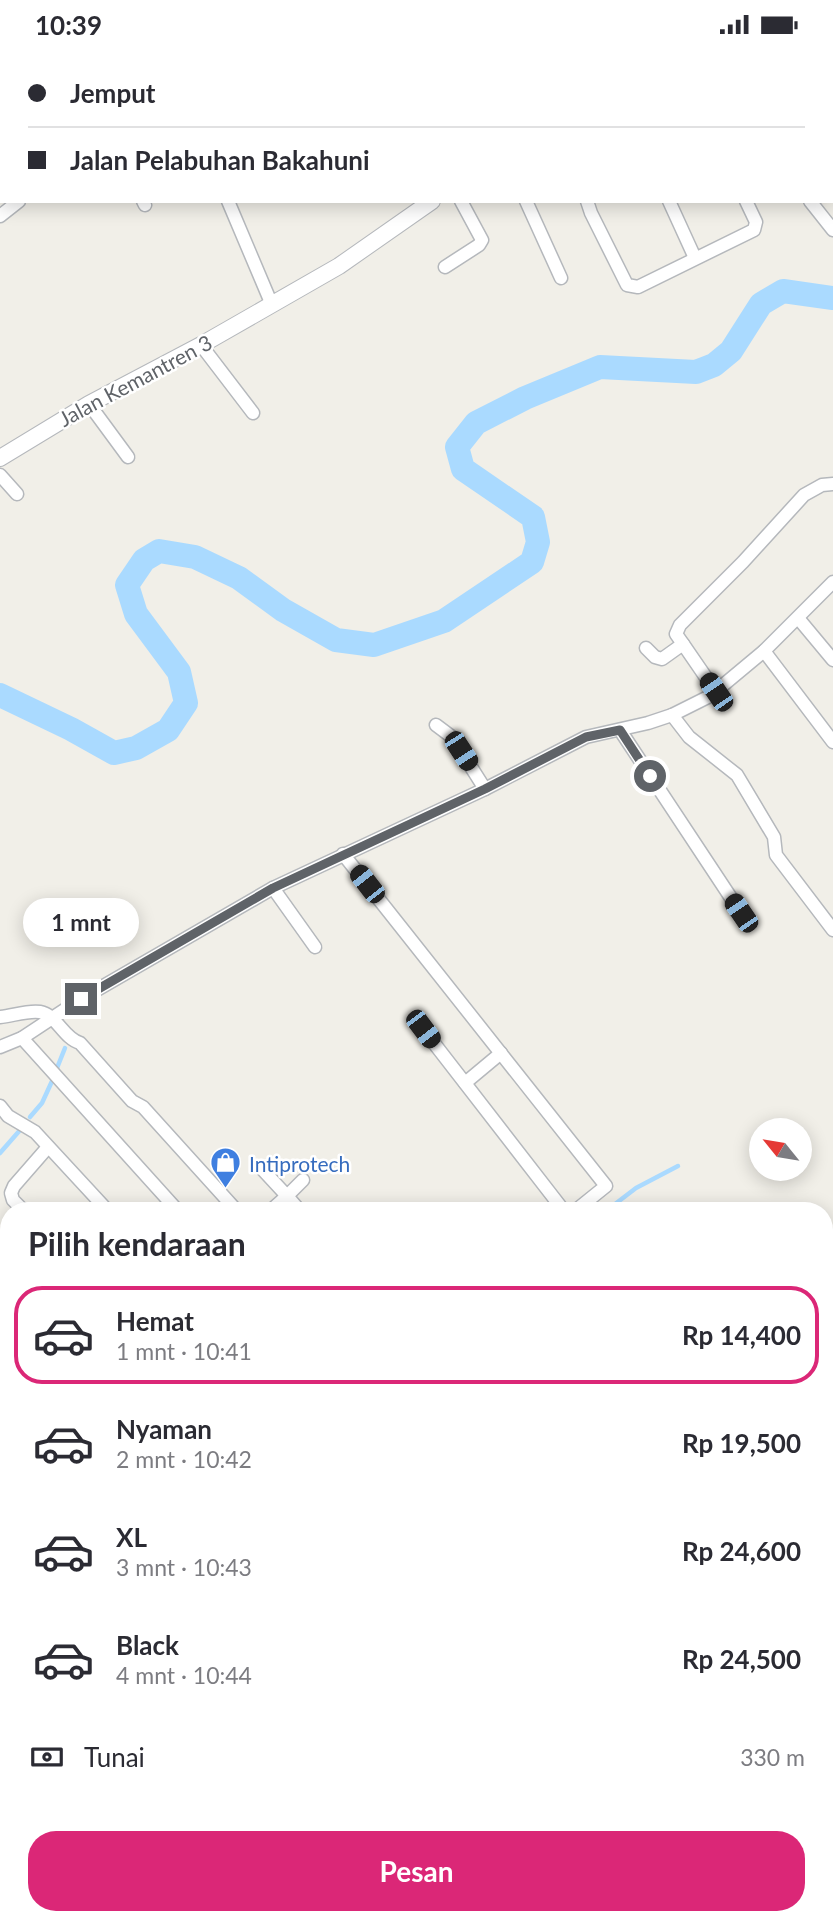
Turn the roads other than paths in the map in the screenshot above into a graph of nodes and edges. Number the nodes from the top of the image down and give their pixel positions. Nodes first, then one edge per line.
1 (16, 203) edge
2 (229, 203) edge
3 (429, 203) edge
4 (462, 203) edge
5 (527, 203) edge
6 (588, 203) edge
7 (669, 203) edge
8 (747, 203) edge
9 (812, 203) edge
10 (0, 215) edge
11 (833, 230) edge
12 (695, 258) junction
13 (445, 267) dead end
14 (561, 278) dead end
15 (272, 305) junction
16 (201, 345) junction
17 (89, 404) junction
18 (253, 413) dead end
19 (128, 457) dead end
20 (0, 458) edge
21 (0, 475) edge
22 (833, 484) edge
23 (17, 494) dead end
24 (833, 582) edge
25 (798, 618) junction
26 (683, 644) junction
27 (646, 648) dead end
28 (764, 651) junction
29 (833, 660) edge
30 (716, 692) junction
31 (672, 715) junction
32 (436, 725) dead end
33 (620, 730) junction
34 (833, 742) edge
35 (485, 789) junction
36 (343, 854) junction
37 (273, 888) junction
38 (741, 913) dead end
39 (833, 930) edge
40 (314, 947) dead end
41 (0, 1017) edge
42 (52, 1019) junction
43 (423, 1029) dead end
44 (22, 1038) junction
45 (0, 1047) edge
46 (501, 1053) junction
47 (465, 1083) junction
48 (3, 1114) edge
49 (48, 1147) junction
50 (262, 1169) dead end
51 (303, 1180) dead end
52 (287, 1196) junction
53 (15, 1202) edge
54 (100, 1202) edge
55 (170, 1202) edge
56 (229, 1202) edge
57 (280, 1202) edge
58 (292, 1202) edge
59 (557, 1202) edge
60 (586, 1202) edge

1 - 10 street
2 - 15 street
3 - 15 street, Jalan Kemantren 3
4 - 13 street
5 - 14 street
6 - 12 street
7 - 12 street
8 - 12 street
9 - 11 street
15 - 16 street, Jalan Kemantren 3
16 - 17 street, Jalan Kemantren 3
16 - 18 street
17 - 19 street
17 - 20 street, Jalan Kemantren 3
21 - 23 street
22 - 26 street
24 - 25 street
25 - 28 street
25 - 29 street
26 - 27 street
26 - 30 street
28 - 30 street
28 - 34 street
30 - 31 street
31 - 33 street
31 - 39 street
32 - 35 street
33 - 35 street
33 - 38 street
35 - 36 street
36 - 37 street
36 - 46 street
37 - 40 street
37 - 42 street
41 - 42 street
42 - 44 street
42 - 56 street
43 - 47 street
44 - 45 street
44 - 55 street
46 - 47 street
46 - 60 street
47 - 59 street
48 - 49 street
49 - 53 street
49 - 54 street
50 - 52 street
51 - 52 street
52 - 57 street
52 - 58 street

